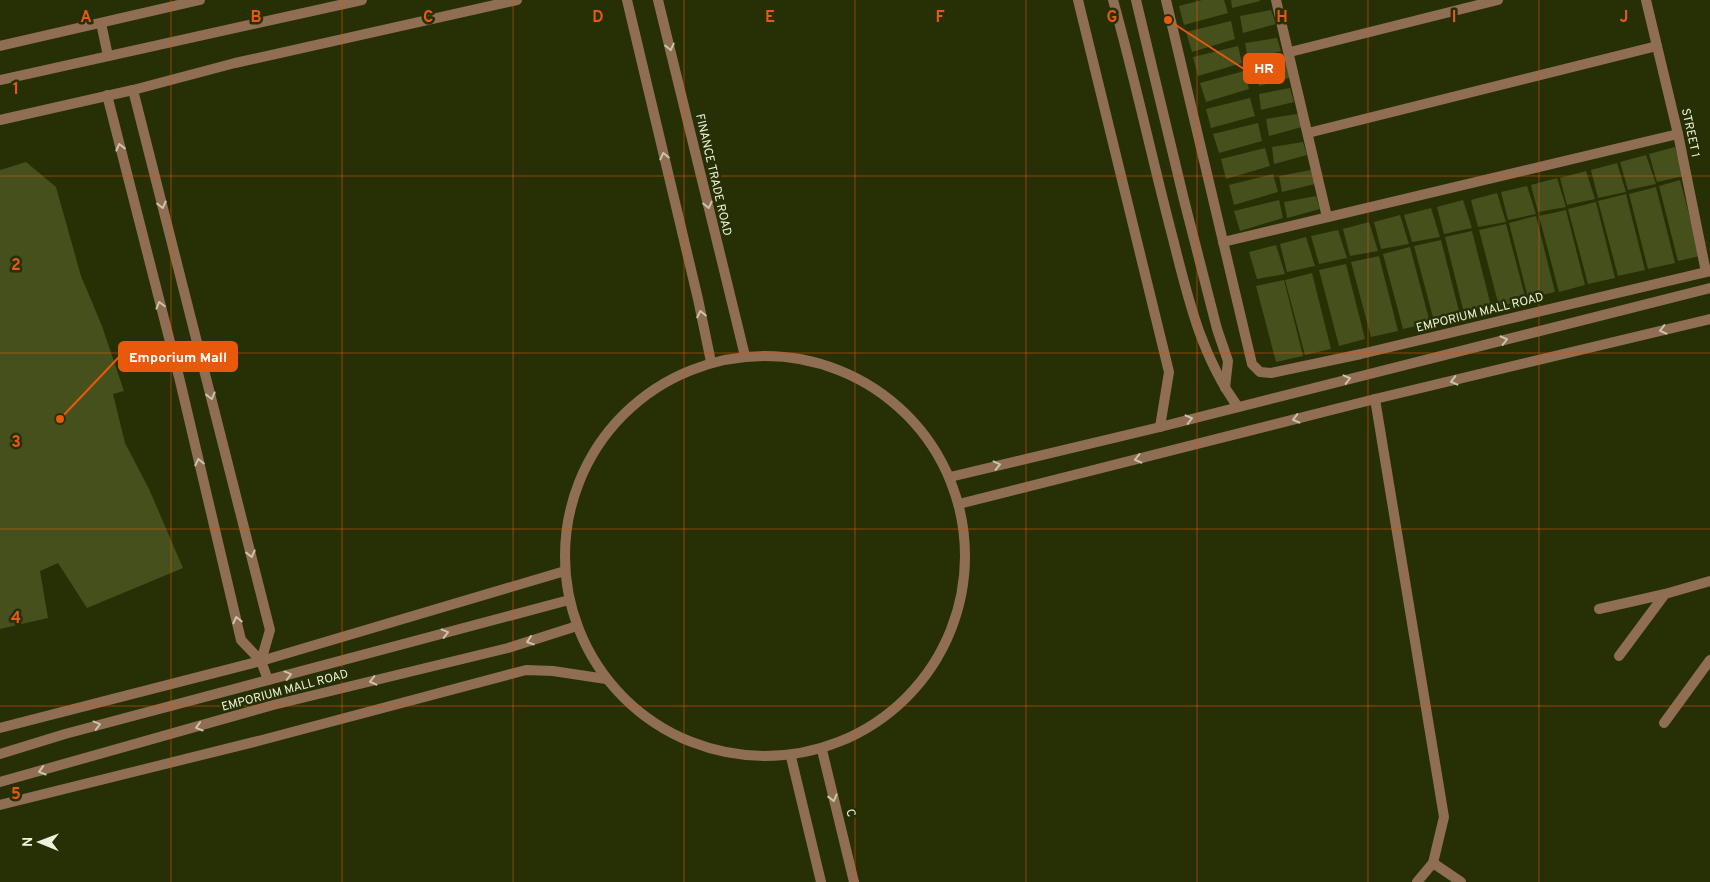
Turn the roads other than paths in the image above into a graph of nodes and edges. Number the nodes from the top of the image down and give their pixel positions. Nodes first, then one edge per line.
1 (200, 0) edge
2 (362, 0) edge
3 (516, 0) edge
4 (627, 0) edge
5 (658, 0) edge
6 (1078, 0) edge
7 (1113, 0) edge
8 (1136, 0) edge
9 (1166, 0) edge
10 (1276, 0) edge
11 (1498, 0) edge
12 (1646, 0) edge
13 (100, 23) junction
14 (0, 46) edge
15 (1657, 46) junction
16 (1290, 52) junction
17 (108, 56) junction
18 (0, 80) edge
19 (133, 90) junction
20 (107, 95) junction
21 (0, 120) edge
22 (1308, 133) junction
23 (1678, 134) junction
24 (1328, 217) junction
25 (1223, 242) junction
26 (1708, 271) edge
27 (1710, 288) edge
28 (1710, 319) edge
29 (745, 356) junction
30 (711, 362) junction
31 (1225, 389) junction
32 (1375, 400) junction
33 (1238, 407) junction
34 (1160, 427) junction
35 (950, 477) junction
36 (959, 504) junction
37 (565, 571) junction
38 (1710, 580) edge
39 (1665, 594) junction
40 (569, 600) junction
41 (1599, 609) dead end
42 (577, 626) junction
43 (1619, 656) dead end
44 (261, 660) junction
45 (1710, 660) edge
46 (606, 679) junction
47 (268, 680) junction
48 (1664, 723) dead end
49 (0, 728) edge
50 (822, 750) junction
51 (0, 754) edge
52 (791, 757) junction
53 (0, 782) edge
54 (0, 805) edge
55 (1433, 863) junction
56 (821, 882) edge
57 (854, 882) edge
58 (1417, 882) edge
59 (1461, 882) edge

1 - 13 street
2 - 17 street
3 - 19 street
30 -> 4 street
5 -> 29 street, FINANCE TRADE ROAD
6 - 34 street
7 - 31 street
8 - 31 street
9 - 25 street
10 - 16 street
11 - 16 street
12 - 15 street, STREET 1
13 - 14 street
13 - 17 street
15 - 22 street
15 - 23 street, STREET 1
16 - 22 street
17 - 18 street
19 - 20 street
19 -> 44 street
20 - 21 street
44 -> 20 street
22 - 24 street
23 - 24 street
23 - 26 street, STREET 1
24 - 25 street
25 - 26 street, EMPORIUM MALL ROAD
33 -> 27 street
28 -> 32 street
29 - 30 street
29 - 35 street
30 - 37 street
31 - 33 street
32 -> 36 street
32 - 55 street
34 -> 33 street
35 -> 34 street
35 - 36 street
36 - 50 street
37 - 40 street
37 - 44 street
38 - 39 street
39 - 41 street
39 - 43 street
40 - 42 street
47 -> 40 street
42 - 46 street
42 -> 53 street, EMPORIUM MALL ROAD
44 - 47 street
44 - 49 street
45 - 48 street
46 - 52 street
46 - 54 street
51 -> 47 street
50 - 52 street
50 -> 57 street, C
52 - 56 street
55 - 58 street
55 - 59 street

